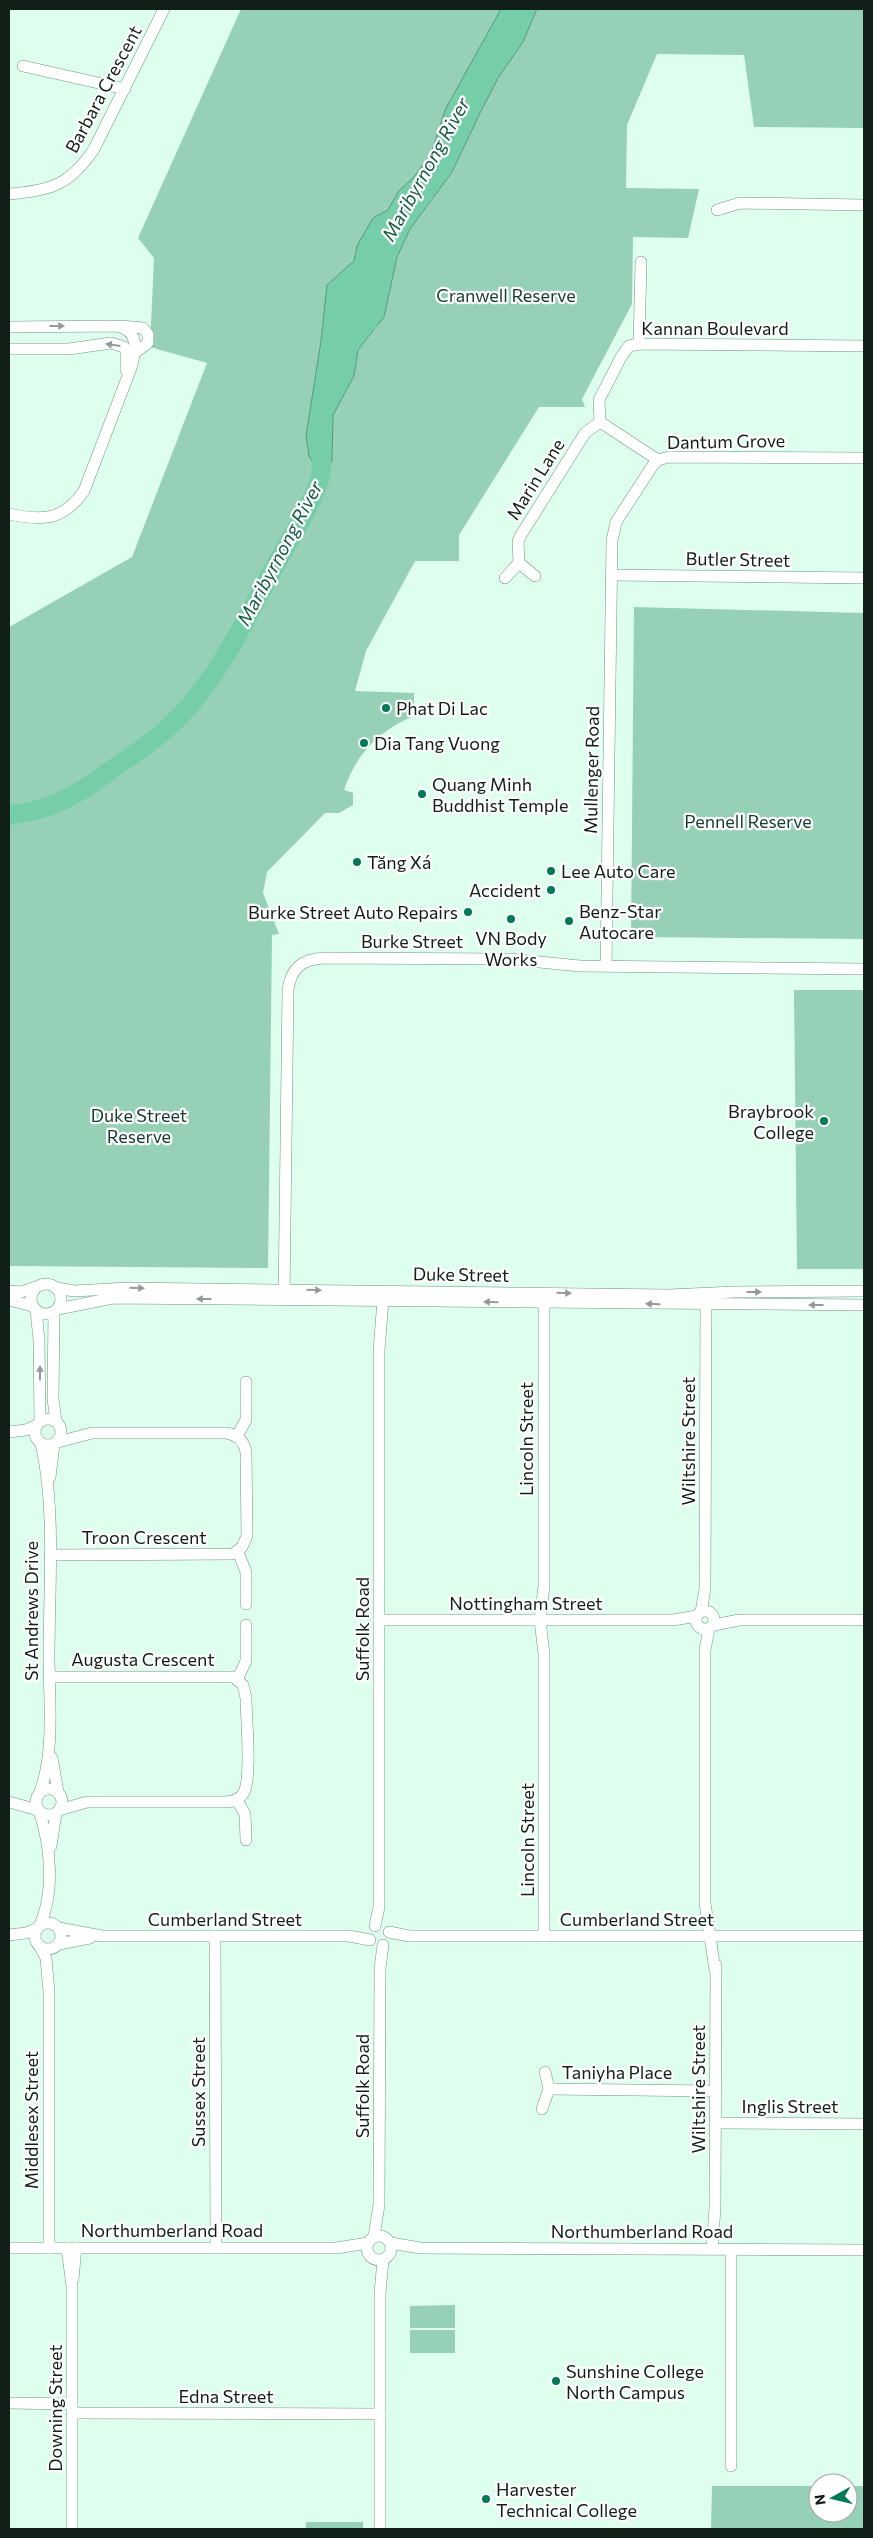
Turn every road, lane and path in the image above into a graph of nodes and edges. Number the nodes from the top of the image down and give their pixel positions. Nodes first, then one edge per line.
1 (164, 9) edge
2 (23, 66) dead end
3 (125, 89) junction
4 (9, 194) edge
5 (864, 205) edge
6 (717, 210) dead end
7 (641, 262) dead end
8 (9, 327) edge
9 (640, 344) junction
10 (864, 346) edge
11 (9, 349) edge
12 (124, 384) junction
13 (600, 422) junction
14 (864, 458) edge
15 (658, 460) junction
16 (9, 514) edge
17 (518, 563) junction
18 (611, 575) junction
19 (535, 576) dead end
20 (505, 578) dead end
21 (864, 578) edge
22 (606, 966) junction
23 (864, 969) edge
24 (36, 1287) junction
25 (57, 1288) junction
26 (9, 1290) edge
27 (864, 1291) edge
28 (284, 1294) junction
29 (379, 1297) junction
30 (544, 1298) junction
31 (706, 1299) junction
32 (9, 1300) edge
33 (864, 1305) edge
34 (34, 1308) junction
35 (56, 1310) junction
36 (246, 1382) dead end
37 (39, 1423) junction
38 (57, 1423) junction
39 (10, 1432) edge
40 (92, 1433) junction
41 (237, 1436) junction
42 (39, 1442) junction
43 (56, 1443) junction
44 (48, 1489) junction
45 (238, 1552) junction
46 (50, 1555) junction
47 (246, 1604) dead end
48 (864, 1619) edge
49 (379, 1620) junction
50 (544, 1620) junction
51 (705, 1620) junction
52 (246, 1625) dead end
53 (864, 1625) edge
54 (49, 1677) junction
55 (237, 1680) junction
56 (49, 1734) junction
57 (39, 1794) junction
58 (59, 1794) junction
59 (237, 1800) junction
60 (9, 1802) edge
61 (87, 1802) junction
62 (39, 1810) junction
63 (57, 1812) junction
64 (246, 1840) dead end
65 (48, 1858) junction
66 (48, 1884) junction
67 (57, 1926) junction
68 (39, 1927) junction
69 (102, 1936) junction
70 (215, 1936) junction
71 (379, 1936) junction
72 (544, 1936) junction
73 (710, 1936) junction
74 (864, 1936) edge
75 (9, 1937) edge
76 (39, 1945) junction
77 (57, 1945) junction
78 (49, 1992) junction
79 (545, 2072) dead end
80 (549, 2089) junction
81 (715, 2091) junction
82 (542, 2110) dead end
83 (715, 2123) junction
84 (864, 2124) edge
85 (9, 2248) edge
86 (48, 2248) junction
87 (72, 2248) junction
88 (216, 2248) junction
89 (379, 2248) junction
90 (720, 2249) junction
91 (864, 2250) edge
92 (9, 2404) edge
93 (72, 2408) junction
94 (380, 2414) junction
95 (731, 2466) dead end
96 (72, 2529) edge
97 (380, 2529) edge

1 - 3 street, Barbara Crescent
2 - 3 street
3 - 4 street, Barbara Crescent
5 - 6 street
7 - 9 street
8 -> 12 street
9 - 10 street, Kannan Boulevard
9 - 13 street, Kannan Boulevard
12 -> 11 street
12 - 16 street
13 - 15 street
13 - 17 street, Marin Lane
14 - 15 street, Dantum Grove
15 - 18 street, Dantum Grove
17 - 19 street
17 - 20 street
18 - 21 street, Butler Street
18 - 22 street, Mullenger Road
22 - 23 street, Burke Street
22 - 28 street, Burke Street
24 - 25 street
24 - 26 street
24 - 34 street
25 -> 28 street, Duke Street
25 - 35 street
31 -> 27 street, Duke Street
28 - 29 street, Duke Street
28 -> 35 street, Duke Street
29 - 30 street, Duke Street
29 - 49 street, Suffolk Road
30 - 31 street, Duke Street
30 - 50 street, Lincoln Street
33 -> 31 street, Duke Street
31 - 51 street, Wiltshire Street
32 - 34 street
34 - 35 street
37 -> 34 street
35 - 38 street
36 - 41 street
37 - 38 street
37 - 39 street
37 - 42 street
38 - 40 street
38 - 43 street
39 - 42 street
40 - 41 street
40 - 43 street
41 - 45 street
42 - 43 street
42 - 44 street, St Andrews Drive
43 - 44 street, St Andrews Drive
44 - 46 street, St Andrews Drive
45 - 46 street, Troon Crescent
45 - 47 street
46 - 54 street, St Andrews Drive
48 - 51 street, Nottingham Street
48 - 53 street
49 - 50 street, Nottingham Street
49 - 71 street, Suffolk Road
50 - 51 street, Nottingham Street
50 - 72 street, Lincoln Street
51 - 73 street, Wiltshire Street
52 - 55 street, Augusta Crescent
54 - 55 street, Augusta Crescent
54 - 56 street, St Andrews Drive
55 - 59 street, Augusta Crescent
56 - 57 street, St Andrews Drive
56 - 58 street, St Andrews Drive
57 - 58 street
57 - 60 street
57 - 62 street
58 - 61 street
58 - 63 street
59 - 61 street
59 - 64 street
60 - 62 street
61 - 63 street
62 - 63 street
62 - 65 street
63 - 65 street
65 - 66 street
66 - 67 street
66 - 68 street
67 - 68 street
67 - 69 street, Cumberland Street
67 - 77 street
68 - 75 street
68 - 76 street
69 - 70 street, Cumberland Street
69 - 77 street, Cumberland Street
70 - 71 street, Cumberland Street
70 - 88 street, Sussex Street
71 - 72 street, Cumberland Street
71 - 89 street, Suffolk Road
72 - 73 street, Cumberland Street
73 - 74 street, Cumberland Street
73 - 81 street, Wiltshire Street
75 - 76 street
76 - 77 street
76 - 78 street, Middlesex Street
77 - 78 street, Middlesex Street
78 - 86 street, Middlesex Street
79 - 80 street
80 - 81 street, Taniyha Place
80 - 82 street
81 - 83 street, Wiltshire Street
83 - 84 street, Inglis Street
83 - 90 street, Wiltshire Street
85 - 86 street, Northumberland Road
86 - 87 street, Northumberland Road
87 - 88 street, Northumberland Road
87 - 93 street, Downing Street
88 - 89 street, Northumberland Road
89 - 90 street, Northumberland Road
89 - 94 street, Suffolk Road
90 - 91 street, Northumberland Road
90 - 95 street, Wiltshire Street
92 - 93 street, Edna Street
93 - 94 street, Edna Street
93 - 96 street, Downing Street
94 - 97 street, Suffolk Road

